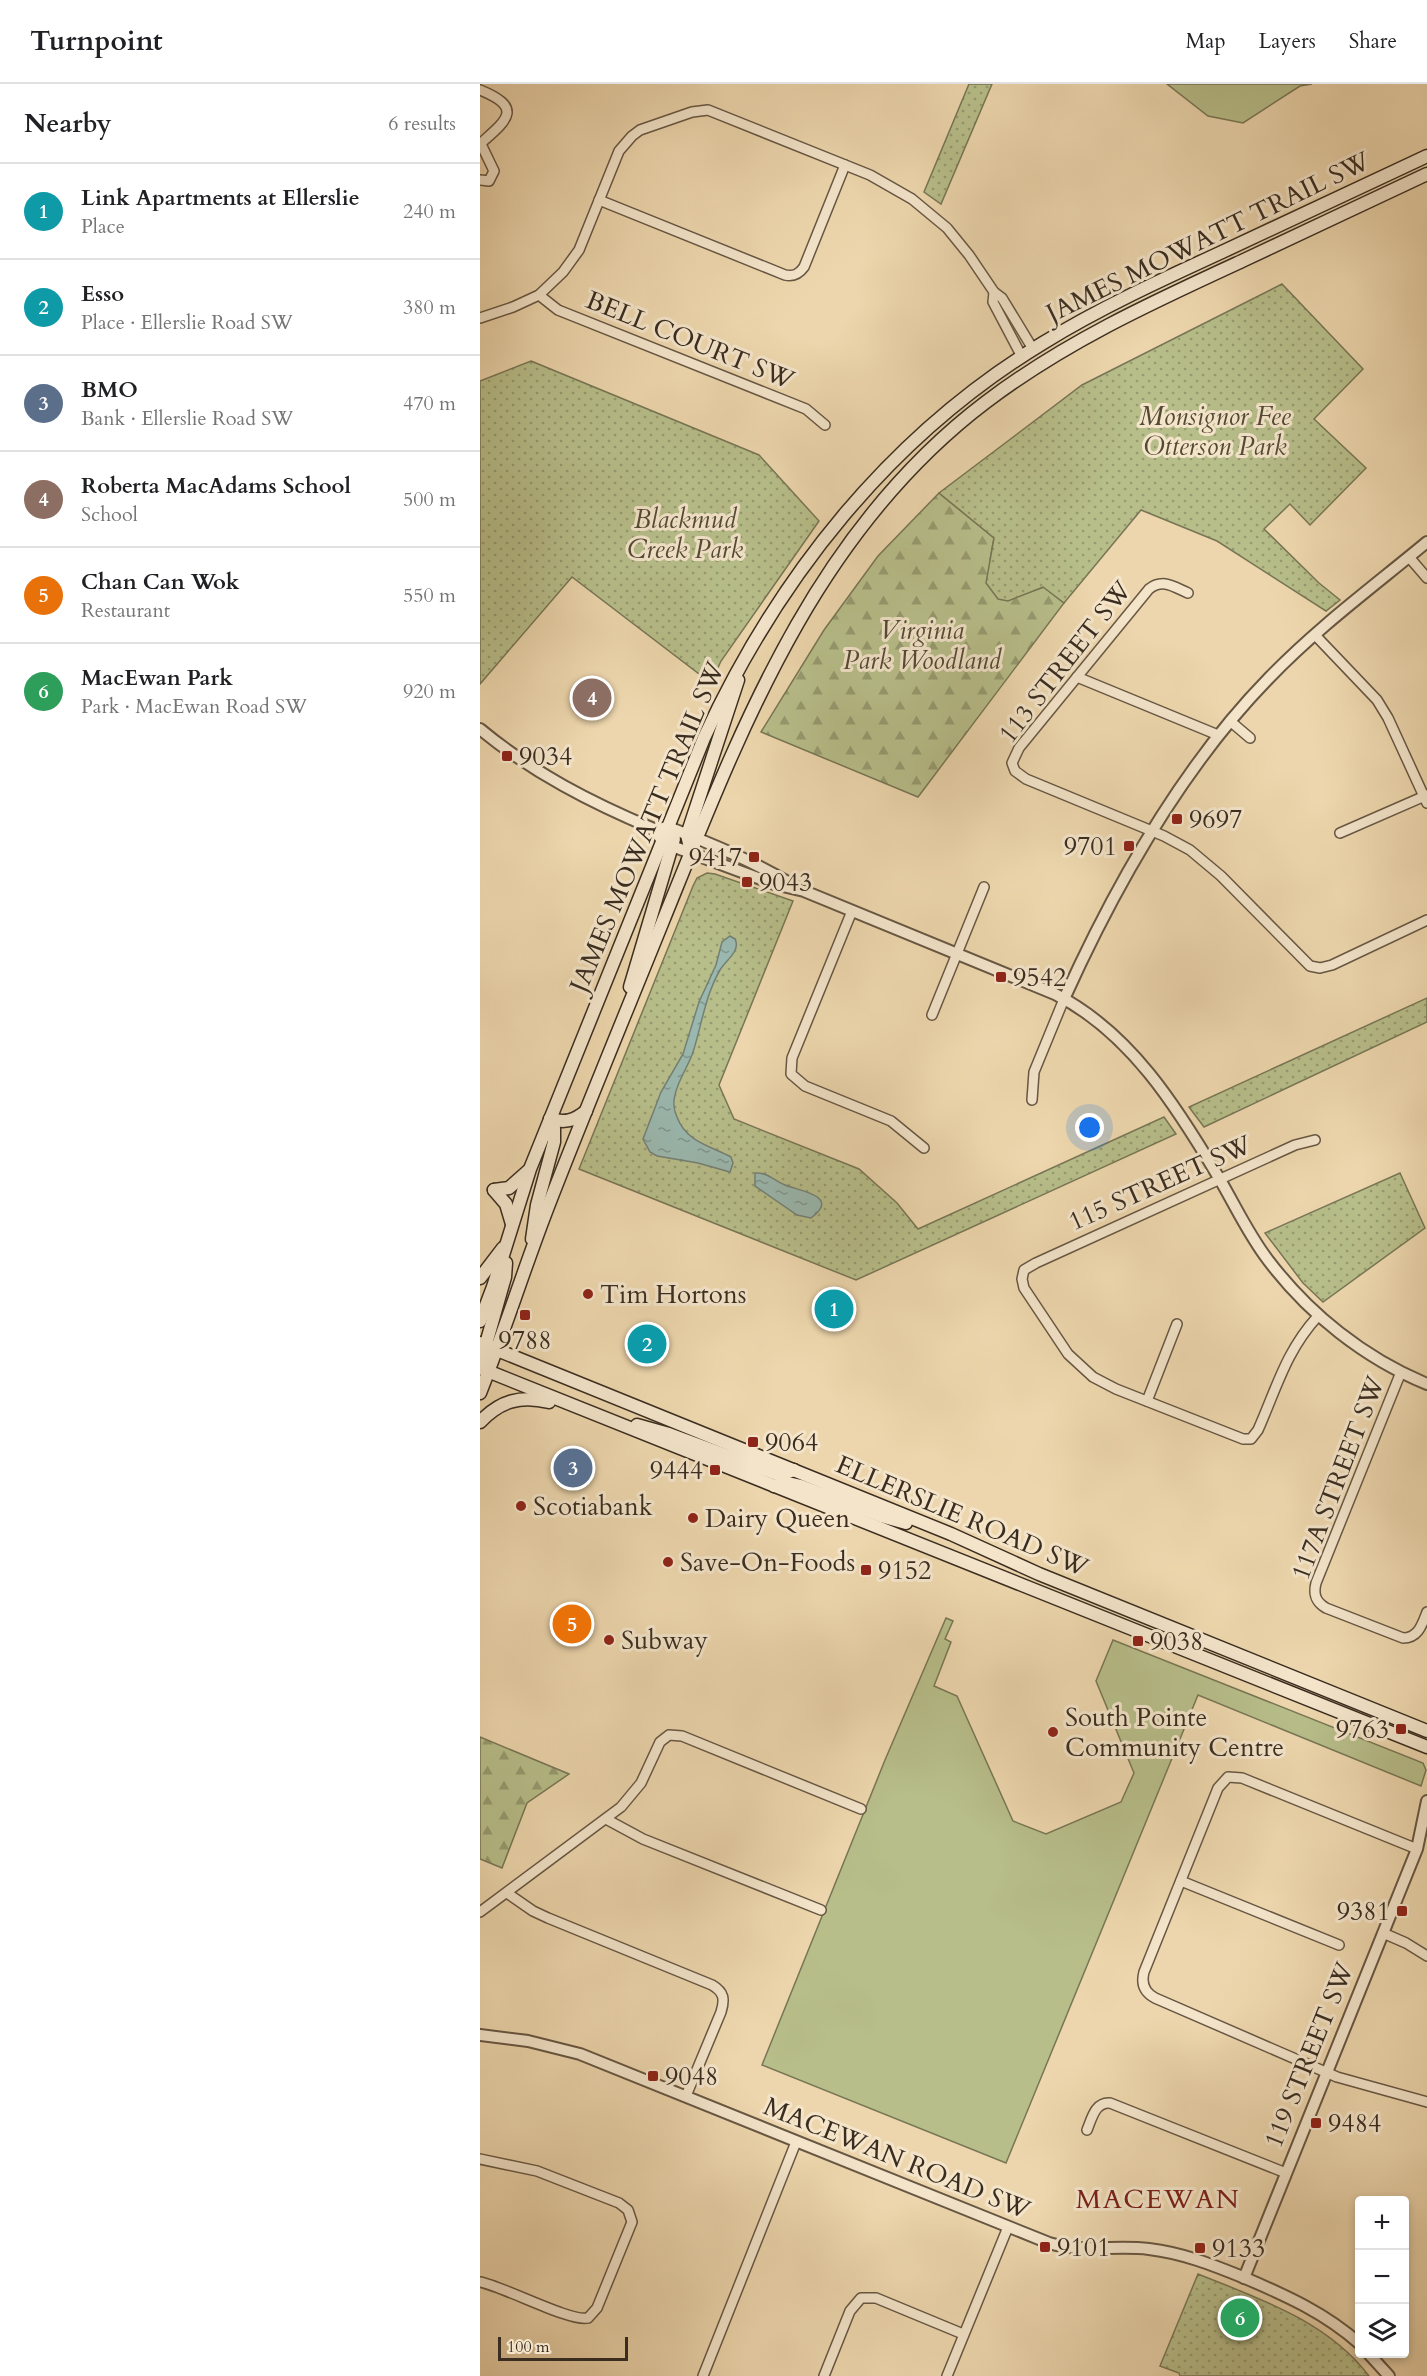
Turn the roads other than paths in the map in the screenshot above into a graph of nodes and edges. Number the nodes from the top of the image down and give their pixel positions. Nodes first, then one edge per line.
1 (480, 90) edge
2 (481, 144) edge
3 (1427, 156) edge
4 (845, 165) junction
5 (1427, 174) edge
6 (480, 180) edge
7 (600, 200) junction
8 (539, 295) junction
9 (480, 318) edge
10 (1028, 353) junction
11 (1036, 366) junction
12 (825, 425) dead end
13 (1427, 542) edge
14 (1409, 557) junction
15 (1427, 578) edge
16 (1188, 593) dead end
17 (1315, 635) junction
18 (745, 656) junction
19 (1077, 677) junction
20 (1230, 721) junction
21 (481, 731) edge
22 (1218, 735) junction
23 (1250, 738) dead end
24 (1426, 798) edge
25 (668, 828) junction
26 (654, 829) junction
27 (1153, 831) junction
28 (1340, 833) dead end
29 (692, 836) junction
30 (667, 843) junction
31 (691, 853) junction
32 (984, 887) dead end
33 (804, 891) junction
34 (852, 911) junction
35 (1427, 920) edge
36 (957, 954) junction
37 (1064, 999) junction
38 (626, 1013) junction
39 (932, 1015) dead end
40 (1032, 1100) dead end
41 (586, 1111) junction
42 (550, 1119) junction
43 (1315, 1140) dead end
44 (924, 1148) dead end
45 (530, 1169) junction
46 (1220, 1179) junction
47 (512, 1225) junction
48 (507, 1242) junction
49 (530, 1258) junction
50 (480, 1278) edge
51 (1318, 1316) junction
52 (480, 1321) edge
53 (1177, 1324) dead end
54 (485, 1348) edge
55 (484, 1370) edge
56 (1401, 1372) junction
57 (1427, 1384) edge
58 (480, 1393) edge
59 (1147, 1401) junction
60 (586, 1411) junction
61 (609, 1421) junction
62 (480, 1422) edge
63 (794, 1470) junction
64 (774, 1486) junction
65 (951, 1534) junction
66 (1427, 1612) edge
67 (1427, 1731) edge
68 (1427, 1747) edge
69 (1427, 1801) edge
70 (861, 1809) dead end
71 (606, 1819) junction
72 (1427, 1835) edge
73 (1417, 1849) junction
74 (1181, 1881) junction
75 (507, 1893) junction
76 (821, 1910) dead end
77 (480, 1912) edge
78 (1383, 1933) junction
79 (1339, 1945) dead end
80 (1427, 1956) edge
81 (480, 2035) edge
82 (1327, 2073) junction
83 (686, 2096) junction
84 (1427, 2102) edge
85 (1087, 2130) dead end
86 (796, 2142) junction
87 (480, 2159) edge
88 (1286, 2173) junction
89 (1008, 2227) junction
90 (1244, 2278) junction
91 (480, 2282) edge
92 (963, 2334) junction
93 (1355, 2341) edge
94 (1373, 2358) edge
95 (703, 2376) edge
96 (824, 2376) edge
97 (946, 2376) edge
98 (1389, 2376) edge

1 - 2 street
2 - 6 street
3 - 10 main road, JAMES MOWATT TRAIL SW
4 - 7 street
4 - 7 street
4 - 10 street
5 - 11 main road, JAMES MOWATT TRAIL SW
7 - 8 street
8 - 9 street
8 - 12 street, BELL COURT SW
10 - 11 street
10 - 18 main road, JAMES MOWATT TRAIL SW
11 - 29 main road, JAMES MOWATT TRAIL SW
13 - 14 street
14 - 15 street
14 - 17 street
16 - 19 street, 113 STREET SW
17 - 20 street
17 - 24 street
18 - 25 main road, JAMES MOWATT TRAIL SW
18 - 29 main road
19 - 22 street
19 - 27 street, 113 STREET SW
20 - 22 street
20 - 23 street
21 - 26 street
22 - 27 street
24 - 28 street
25 - 26 street
25 - 29 street
25 - 30 main road, JAMES MOWATT TRAIL SW
26 - 30 street
27 - 35 street
27 - 37 street
29 - 31 main road
29 - 33 street
30 - 31 street
30 - 38 main road
30 - 42 main road, JAMES MOWATT TRAIL SW
31 - 33 street
31 - 38 main road, JAMES MOWATT TRAIL SW
32 - 36 street
33 - 34 street
34 - 36 street
34 - 44 street
36 - 37 street
36 - 39 street
37 - 40 street
37 - 46 street
38 - 41 main road, JAMES MOWATT TRAIL SW
41 - 42 main road
41 - 49 main road, JAMES MOWATT TRAIL SW
42 - 45 main road, JAMES MOWATT TRAIL SW
42 - 49 main road
43 - 46 street, 115 STREET SW
45 - 47 main road, JAMES MOWATT TRAIL SW
45 - 47 main road
46 - 51 street
46 - 59 street, 115 STREET SW
47 - 48 main road, JAMES MOWATT TRAIL SW
48 - 50 main road
48 - 52 main road, JAMES MOWATT TRAIL SW
48 - 54 main road
49 - 54 main road, JAMES MOWATT TRAIL SW
51 - 56 street
51 - 59 street
53 - 59 street
54 - 55 main road
54 - 63 main road, ELLERSLIE ROAD SW
55 - 58 main road
55 - 60 main road, ELLERSLIE ROAD SW
56 - 57 street
56 - 66 street, 117A STREET SW
60 - 61 main road, ELLERSLIE ROAD SW
60 - 62 main road
61 - 63 main road
61 - 64 main road, ELLERSLIE ROAD SW
63 - 65 main road, ELLERSLIE ROAD SW
64 - 65 main road
64 - 68 main road, ELLERSLIE ROAD SW
65 - 67 main road, ELLERSLIE ROAD SW
69 - 73 street, 119 STREET SW
70 - 71 street
71 - 75 street
71 - 76 street
72 - 73 street, 119 STREET SW
73 - 74 street
73 - 78 street, 119 STREET SW
74 - 79 street
74 - 82 street
75 - 77 street
75 - 83 street
78 - 80 street
78 - 82 street, 119 STREET SW
81 - 83 street, MACEWAN ROAD SW
82 - 84 street
82 - 88 street, 119 STREET SW
83 - 86 street, MACEWAN ROAD SW
85 - 88 street
86 - 89 street, MACEWAN ROAD SW
86 - 95 street
87 - 91 street
88 - 90 street, 119 STREET SW
89 - 90 street, MACEWAN ROAD SW
89 - 92 street
90 - 93 street, MACEWAN ROAD SW
92 - 96 street
92 - 97 street
94 - 98 street

